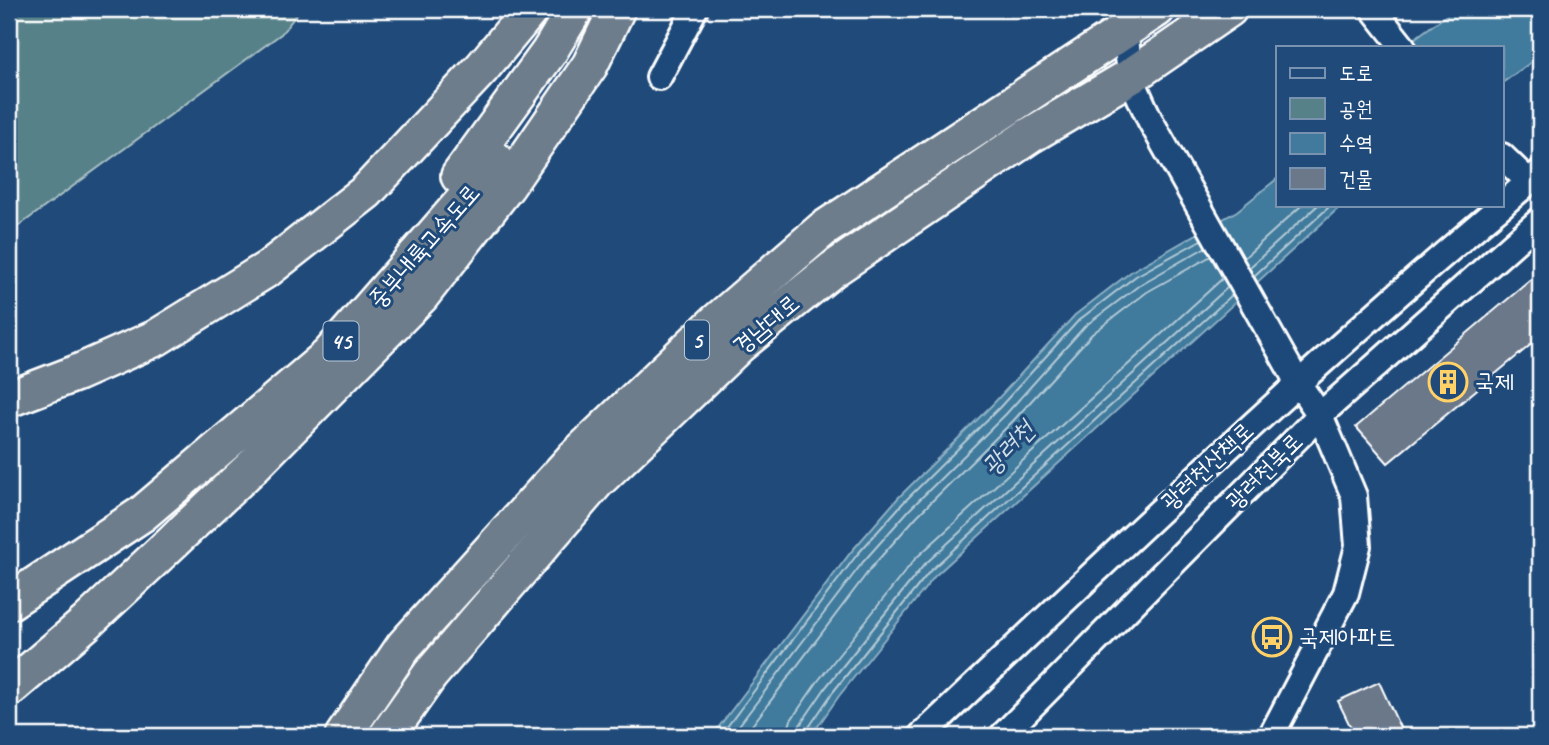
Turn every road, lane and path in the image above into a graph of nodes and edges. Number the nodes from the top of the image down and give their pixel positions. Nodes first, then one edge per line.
1 (531, 9) edge
2 (575, 9) edge
3 (603, 9) edge
4 (617, 9) edge
5 (695, 9) edge
6 (1157, 9) edge
7 (1229, 9) edge
8 (1373, 9) edge
9 (1125, 18) edge
10 (1402, 46) edge
11 (1131, 76) junction
12 (659, 77) dead end
13 (1504, 157) edge
14 (1535, 177) edge
15 (1504, 203) edge
16 (1501, 206) edge
17 (1540, 220) edge
18 (1298, 383) junction
19 (9, 399) edge
20 (1320, 415) junction
21 (9, 578) edge
22 (9, 602) edge
23 (404, 646) junction
24 (430, 675) junction
25 (9, 689) edge
26 (326, 736) edge
27 (343, 736) edge
28 (387, 736) edge
29 (393, 736) edge
30 (921, 736) edge
31 (1002, 736) edge
32 (1271, 736) edge

1 - 19 highway
2 - 21 highway, 중부내륙고속도로 / 45
3 - 22 highway, 중부내륙고속도로 / 45
4 - 25 highway
5 - 12 street
6 - 9 highway, 경남대로 / 5
7 - 11 highway, 경남대로 / 5
8 - 10 street
9 - 11 street
9 - 23 highway, 경남대로 / 5
11 - 18 street
11 - 24 highway, 경남대로 / 5
13 - 14 street
14 - 15 street, 광려천산책로
16 - 18 street, 광려천산책로
17 - 20 street, 광려천북로
18 - 20 street
18 - 30 street, 광려천산책로
20 - 31 street, 광려천북로
20 - 32 street
23 - 26 street
23 - 27 highway, 경남대로 / 5
24 - 28 highway, 경남대로 / 5
24 - 29 street

